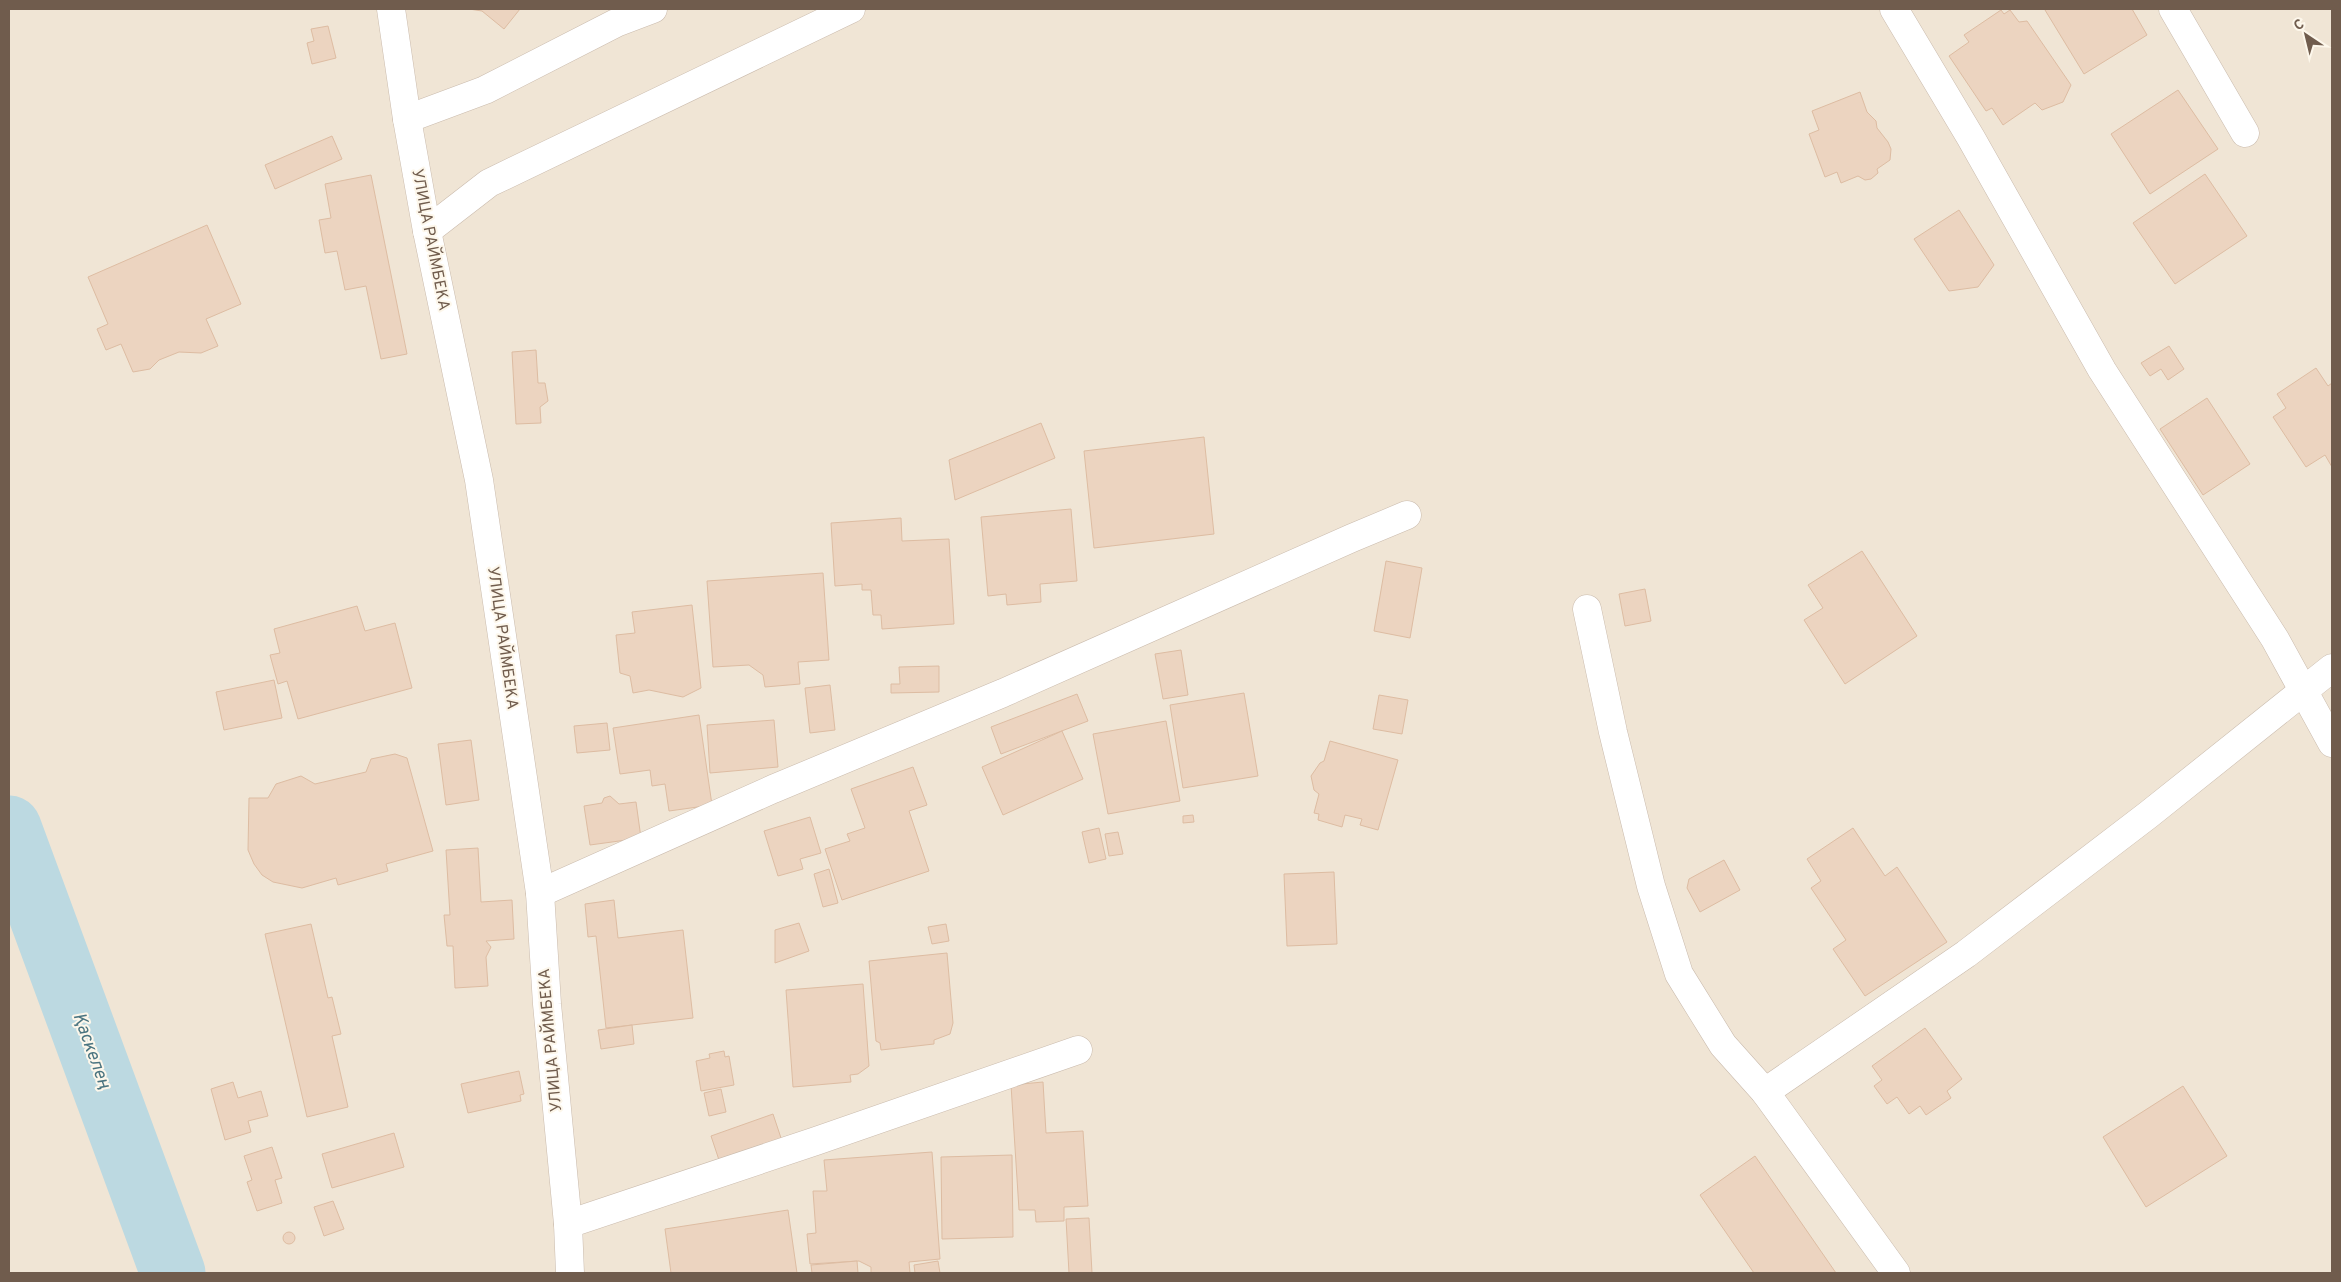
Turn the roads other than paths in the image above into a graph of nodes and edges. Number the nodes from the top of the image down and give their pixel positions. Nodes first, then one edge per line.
1 (391, 9) edge
2 (653, 9) edge
3 (851, 9) edge
4 (1894, 9) edge
5 (2173, 9) edge
6 (406, 119) junction
7 (2245, 132) dead end
8 (427, 231) junction
9 (1407, 515) dead end
10 (1587, 609) dead end
11 (2332, 668) edge
12 (2302, 692) junction
13 (2332, 744) edge
14 (540, 892) junction
15 (1078, 1050) dead end
16 (1765, 1092) junction
17 (568, 1224) junction
18 (570, 1273) edge
19 (1896, 1273) edge

1 - 6 street, УЛИЦА РАЙМБЕКА
2 - 6 street
3 - 8 street
4 - 12 street
5 - 7 street
6 - 8 street, УЛИЦА РАЙМБЕКА
8 - 14 street, УЛИЦА РАЙМБЕКА
9 - 14 street
10 - 16 street
11 - 12 street
12 - 13 street
12 - 16 street
14 - 17 street, УЛИЦА РАЙМБЕКА
15 - 17 street
16 - 19 street
17 - 18 street, УЛИЦА РАЙМБЕКА

